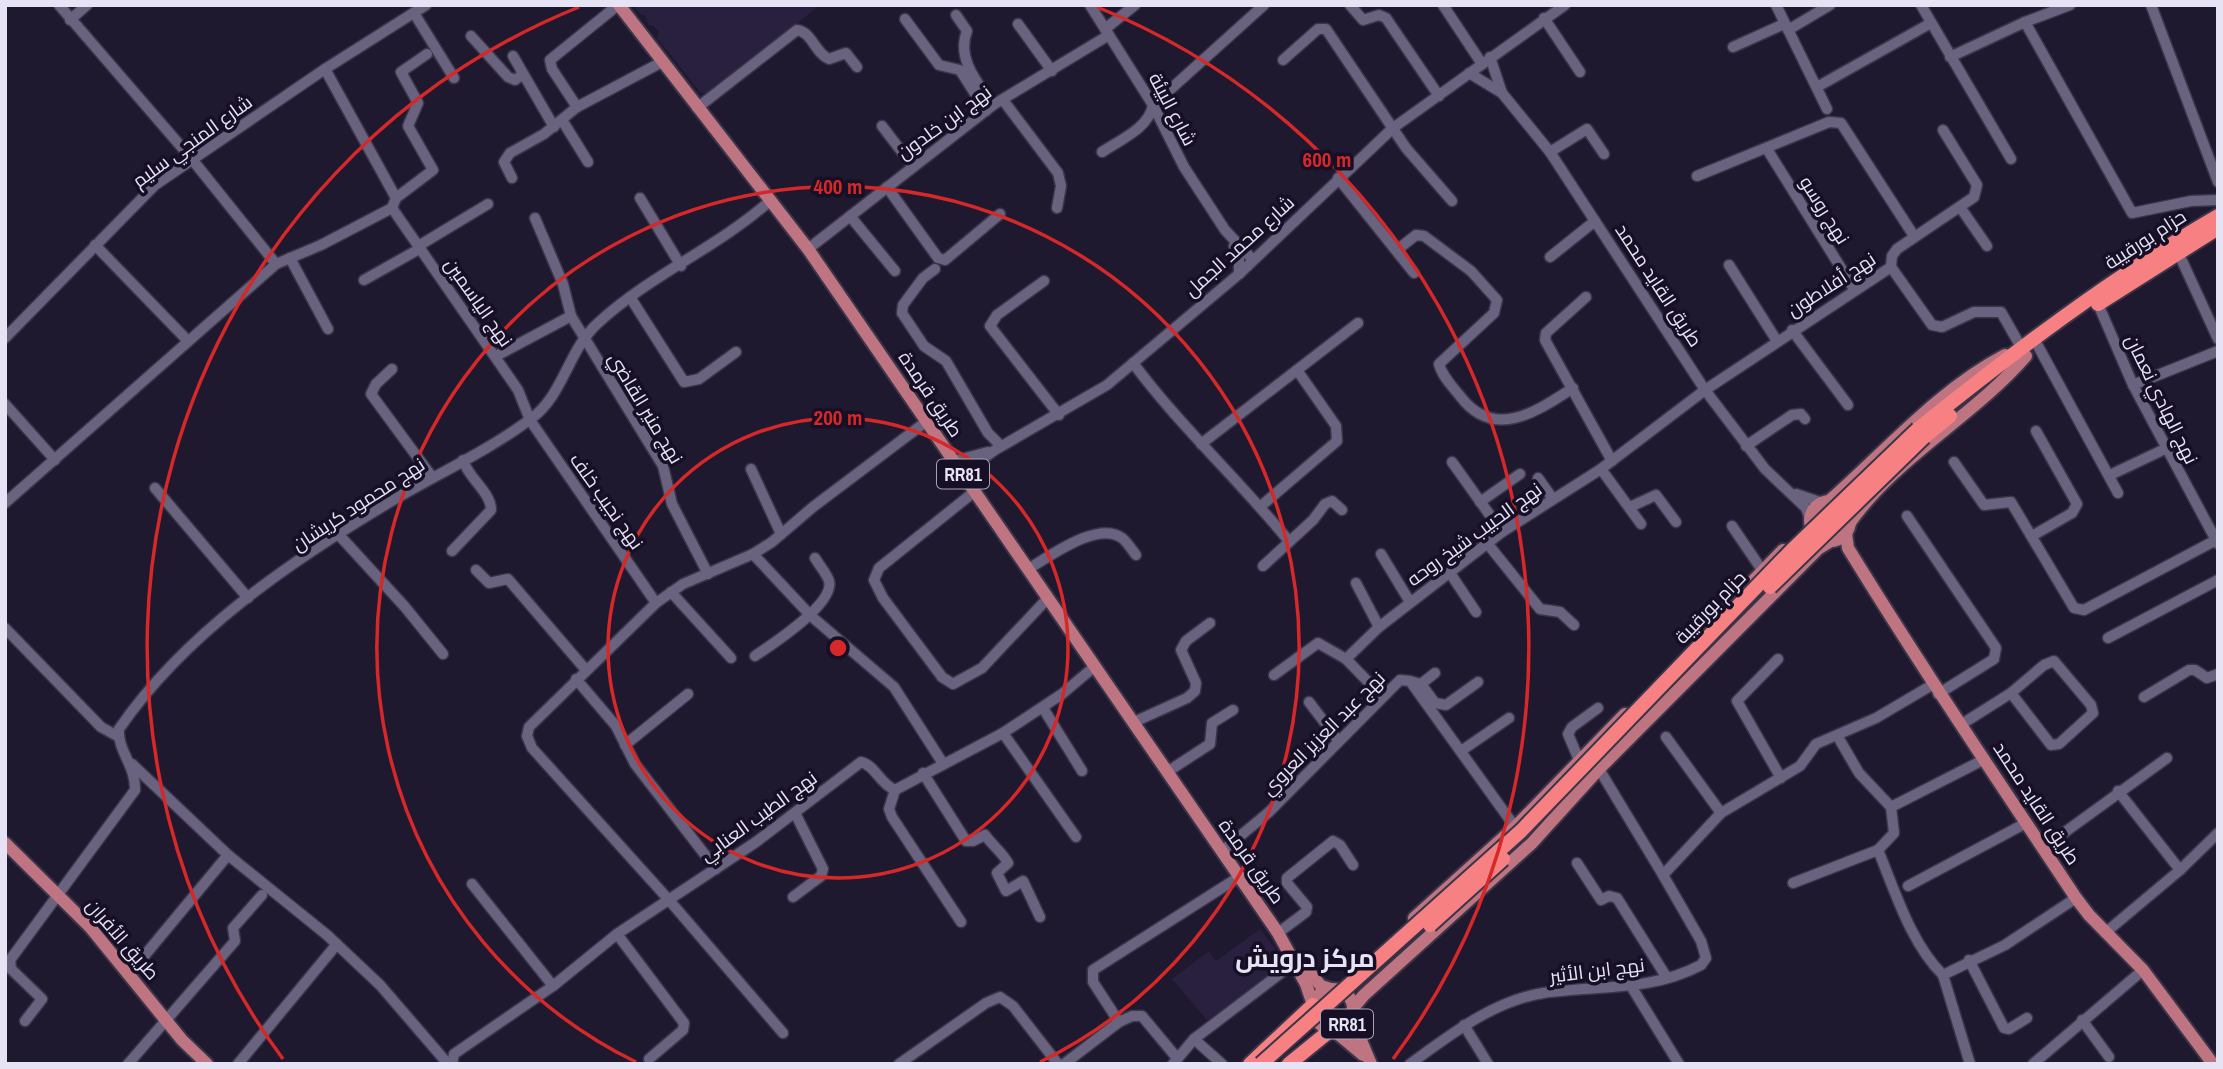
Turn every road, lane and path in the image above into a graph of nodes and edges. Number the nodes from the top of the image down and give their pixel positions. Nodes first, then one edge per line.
1 (59, 5) edge
2 (87, 5) edge
3 (426, 5) edge
4 (618, 5) edge
5 (1090, 5) edge
6 (1135, 5) edge
7 (1264, 5) edge
8 (1350, 5) edge
9 (1443, 5) edge
10 (1565, 5) edge
11 (1776, 5) edge
12 (1830, 5) edge
13 (1921, 5) edge
14 (2070, 5) edge
15 (2151, 5) edge
16 (414, 13) junction
17 (956, 15) dead end
18 (1544, 18) junction
19 (905, 19) dead end
20 (70, 20) junction
21 (2025, 22) junction
22 (1931, 23) junction
23 (1018, 24) dead end
24 (1786, 27) junction
25 (1107, 32) junction
26 (471, 36) dead end
27 (1732, 47) dead end
28 (426, 54) dead end
29 (513, 56) dead end
30 (1950, 57) junction
31 (1283, 60) dead end
32 (1486, 60) junction
33 (662, 62) junction
34 (857, 67) dead end
35 (326, 69) junction
36 (1052, 71) junction
37 (1580, 72) dead end
38 (1469, 73) junction
39 (523, 74) junction
40 (454, 78) dead end
41 (1817, 88) junction
42 (1502, 93) junction
43 (1439, 96) junction
44 (994, 105) junction
45 (1153, 105) junction
46 (577, 107) junction
47 (697, 108) junction
48 (1827, 109) dead end
49 (558, 123) junction
50 (882, 126) dead end
51 (1393, 128) junction
52 (1943, 130) dead end
53 (1767, 149) junction
54 (1101, 152) dead end
55 (1550, 152) junction
56 (1604, 154) dead end
57 (191, 158) junction
58 (2011, 159) dead end
59 (588, 162) dead end
60 (912, 165) junction
61 (1697, 176) dead end
62 (512, 178) dead end
63 (1338, 178) junction
64 (2218, 182) edge
65 (887, 187) junction
66 (640, 198) dead end
67 (771, 200) junction
68 (2218, 200) edge
69 (1452, 201) dead end
70 (394, 203) junction
71 (488, 204) dead end
72 (1960, 206) junction
73 (1057, 208) dead end
74 (1000, 214) dead end
75 (850, 216) junction
76 (2218, 216) edge
77 (535, 218) dead end
78 (1595, 221) junction
79 (2218, 229) edge
80 (1914, 236) junction
81 (1235, 244) junction
82 (95, 245) junction
83 (420, 246) junction
84 (1987, 246) dead end
85 (1265, 248) junction
86 (808, 249) junction
87 (1397, 250) junction
88 (2178, 252) junction
89 (1550, 257) dead end
90 (290, 258) junction
91 (1251, 262) junction
92 (276, 264) junction
93 (1729, 265) dead end
94 (681, 266) junction
95 (1891, 267) junction
96 (935, 269) dead end
97 (895, 271) dead end
98 (1414, 273) dead end
99 (1239, 274) junction
100 (364, 280) dead end
101 (1044, 281) dead end
102 (1854, 289) junction
103 (630, 297) junction
104 (1586, 297) dead end
105 (2098, 304) junction
106 (571, 316) junction
107 (1358, 323) dead end
108 (328, 329) dead end
109 (1792, 330) junction
110 (5, 338) edge
111 (583, 338) junction
112 (2218, 339) edge
113 (188, 341) junction
114 (1777, 341) junction
115 (2038, 346) junction
116 (2023, 351) junction
117 (2218, 351) edge
118 (736, 352) dead end
119 (496, 356) junction
120 (1133, 363) junction
121 (392, 369) dead end
122 (1297, 370) junction
123 (2133, 385) junction
124 (1573, 388) junction
125 (1705, 390) junction
126 (5, 404) edge
127 (1848, 405) dead end
128 (1059, 415) junction
129 (1805, 419) dead end
130 (530, 420) junction
131 (927, 421) junction
132 (2036, 431) dead end
133 (1921, 433) junction
134 (1201, 444) junction
135 (1746, 446) junction
136 (998, 448) junction
137 (2165, 449) junction
138 (55, 460) junction
139 (463, 460) junction
140 (954, 461) junction
141 (1612, 461) junction
142 (1452, 462) dead end
143 (1954, 462) dead end
144 (751, 469) dead end
145 (1601, 469) junction
146 (962, 473) junction
147 (1520, 474) dead end
148 (2110, 475) junction
149 (432, 477) junction
150 (1538, 478) dead end
151 (155, 488) dead end
152 (974, 492) junction
153 (1792, 493) junction
154 (2118, 493) dead end
155 (1553, 499) junction
156 (1480, 502) junction
157 (1826, 502) junction
158 (5, 503) edge
159 (1261, 506) junction
160 (1630, 507) junction
161 (1342, 510) dead end
162 (1906, 516) dead end
163 (1810, 520) junction
164 (1676, 522) dead end
165 (1641, 524) dead end
166 (1732, 526) dead end
167 (1847, 528) junction
168 (1502, 531) junction
169 (781, 534) junction
170 (338, 535) junction
171 (2032, 536) junction
172 (1288, 540) junction
173 (1832, 541) junction
174 (2217, 541) edge
175 (1487, 543) junction
176 (1848, 548) junction
177 (452, 551) dead end
178 (753, 554) junction
179 (1381, 554) dead end
180 (1136, 555) dead end
181 (815, 558) dead end
182 (1263, 566) dead end
183 (1028, 569) junction
184 (476, 570) dead end
185 (1762, 570) junction
186 (1450, 573) junction
187 (708, 574) junction
188 (2218, 580) edge
189 (1356, 583) dead end
190 (671, 592) junction
191 (248, 598) junction
192 (1048, 598) junction
193 (1410, 602) junction
194 (656, 603) junction
195 (1476, 612) dead end
196 (811, 616) junction
197 (1210, 623) dead end
198 (1574, 625) dead end
199 (1379, 627) junction
200 (5, 628) edge
201 (2108, 638) dead end
202 (443, 654) dead end
203 (754, 656) dead end
204 (731, 657) dead end
205 (1346, 659) junction
206 (1778, 659) dead end
207 (1094, 667) junction
208 (586, 670) junction
209 (1434, 673) dead end
210 (2218, 674) edge
211 (1274, 675) dead end
212 (576, 679) junction
213 (1410, 681) junction
214 (1478, 682) dead end
215 (1420, 684) junction
216 (1935, 690) junction
217 (1647, 691) junction
218 (2011, 693) junction
219 (688, 694) dead end
220 (1382, 696) junction
221 (2144, 697) dead end
222 (1310, 702) dead end
223 (1663, 707) junction
224 (1043, 708) junction
225 (1598, 708) dead end
226 (1233, 710) dead end
227 (1509, 719) dead end
228 (1134, 722) junction
229 (1962, 724) junction
230 (1003, 733) junction
231 (119, 737) junction
232 (1666, 737) dead end
233 (1838, 737) junction
234 (1338, 740) junction
235 (625, 745) junction
236 (1461, 751) junction
237 (2167, 758) dead end
238 (1985, 759) junction
239 (1579, 760) junction
240 (942, 762) junction
241 (132, 764) junction
242 (1600, 769) junction
243 (1082, 771) dead end
244 (1167, 772) junction
245 (923, 773) junction
246 (1782, 778) junction
247 (895, 790) junction
248 (2118, 791) junction
249 (1891, 807) junction
250 (795, 813) junction
251 (1721, 813) junction
252 (2026, 823) junction
253 (1515, 827) junction
254 (2218, 833) edge
255 (1076, 837) dead end
256 (5, 843) edge
257 (2043, 848) junction
258 (1878, 850) junction
259 (1222, 851) junction
260 (228, 855) junction
261 (1475, 862) junction
262 (1577, 863) dead end
263 (1353, 865) dead end
264 (716, 869) junction
265 (2180, 870) junction
266 (1663, 875) junction
267 (1239, 877) junction
268 (1489, 883) junction
269 (1793, 883) dead end
270 (472, 884) dead end
271 (1908, 886) dead end
272 (58, 894) junction
273 (262, 895) dead end
274 (793, 897) dead end
275 (2076, 898) junction
276 (668, 900) junction
277 (1040, 917) dead end
278 (961, 922) dead end
279 (1278, 933) junction
280 (2105, 933) junction
281 (617, 934) junction
282 (337, 944) junction
283 (1293, 958) junction
284 (1969, 960) junction
285 (2143, 970) junction
286 (130, 973) junction
287 (1943, 975) junction
288 (1667, 978) junction
289 (553, 986) junction
290 (1631, 986) junction
291 (1333, 989) junction
292 (1313, 1005) junction
293 (1353, 1011) junction
294 (165, 1018) junction
295 (2027, 1018) dead end
296 (2082, 1020) junction
297 (25, 1021) dead end
298 (1119, 1023) junction
299 (1464, 1025) junction
300 (1332, 1029) junction
301 (783, 1033) dead end
302 (1194, 1039) junction
303 (2109, 1057) dead end
304 (649, 1059) dead end
305 (1175, 1061) edge
306 (128, 1064) edge
307 (207, 1064) edge
308 (238, 1064) edge
309 (450, 1064) edge
310 (899, 1064) edge
311 (1058, 1064) edge
312 (1063, 1064) edge
313 (1222, 1064) edge
314 (1250, 1064) edge
315 (1261, 1064) edge
316 (1275, 1064) edge
317 (1289, 1064) edge
318 (1371, 1064) edge
319 (1410, 1064) edge
320 (1488, 1064) edge
321 (1679, 1064) edge
322 (1970, 1064) edge
323 (2033, 1064) edge
324 (2213, 1064) edge

1 - 20 street
2 - 20 street
3 - 16 street, شارع المنجي سليم
4 - 33 main road, طريق قرمدة / RR81
4 - 46 street
5 - 25 street, شارع البيئة
6 - 25 street, نهج ابن خلدون
7 - 45 street
8 - 43 street
9 - 32 street, طريق القايد محمد
10 - 18 street, شارع محمد الجمل
11 - 24 street
12 - 24 street
13 - 22 street
14 - 21 street
15 - 64 street
16 - 35 street, شارع المنجي سليم
16 - 40 street
17 - 44 street
18 - 32 street, شارع محمد الجمل
18 - 37 street
19 - 44 street
20 - 57 street
21 - 30 street
21 - 68 street
22 - 30 street
22 - 41 street
23 - 36 street
24 - 27 street
24 - 41 street
25 - 36 street, نهج ابن خلدون
25 - 45 street, شارع البيئة
26 - 39 street
28 - 70 street
29 - 39 street
30 - 58 street
31 - 51 street
32 - 38 street, شارع محمد الجمل
32 - 42 street, طريق القايد محمد
33 - 46 street
33 - 47 main road, طريق قرمدة / RR81
34 - 47 street
35 - 57 street, شارع المنجي سليم
35 - 70 street, نهج الياسمين
36 - 44 street, نهج ابن خلدون
38 - 42 street, طريق القايد محمد
38 - 43 street, شارع محمد الجمل
39 - 49 street
41 - 48 street
42 - 55 street, طريق القايد محمد
43 - 51 street, شارع محمد الجمل
44 - 60 street, نهج ابن خلدون
44 - 73 street
45 - 54 street
45 - 81 street, شارع البيئة
46 - 49 street
47 - 67 main road, طريق قرمدة / RR81
49 - 59 street
49 - 62 street
50 - 60 street
51 - 63 street, شارع محمد الجمل
51 - 69 street
52 - 72 street, نهج أفلاطون
53 - 61 street
53 - 80 street
53 - 102 street, نهج روسو
55 - 56 street
55 - 78 street, طريق القايد محمد
57 - 82 street, شارع المنجي سليم
57 - 92 street
60 - 65 street, نهج ابن خلدون
63 - 85 street, شارع محمد الجمل
63 - 87 street
65 - 74 street
65 - 75 street, نهج ابن خلدون
66 - 94 street
67 - 86 main road, طريق قرمدة / RR81
67 - 94 street, نهج محمود كريشان
70 - 83 street, نهج الياسمين
70 - 90 street
71 - 83 street
72 - 80 street, نهج أفلاطون
72 - 84 street
75 - 86 street, نهج ابن خلدون
75 - 97 street
76 - 116 highway, حزام بورقيبة
77 - 106 street, نهج منير القاضي
78 - 89 street
78 - 125 street, طريق القايد محمد
79 - 88 highway, حزام بورقيبة
80 - 95 street, نهج أفلاطون
81 - 85 street
81 - 91 street, شارع البيئة
81 - 99 street
82 - 110 street, شارع المنجي سليم
82 - 113 street
83 - 100 street
83 - 119 street, نهج الياسمين
85 - 91 street, شارع محمد الجمل
86 - 131 main road, طريق قرمدة / RR81
87 - 98 street
87 - 124 street
88 - 105 highway, حزام بورقيبة
88 - 112 street
90 - 92 street
90 - 108 street
91 - 99 street, شارع محمد الجمل
92 - 113 street
93 - 114 street
94 - 103 street, نهج محمود كريشان
95 - 102 street, نهج أفلاطون
95 - 116 street
96 - 136 street
99 - 120 street, شارع محمد الجمل
101 - 128 street
102 - 109 street, نهج أفلاطون
103 - 111 street, نهج محمود كريشان
103 - 118 street
104 - 124 street
105 - 115 highway, حزام بورقيبة
105 - 123 street, نهج الهادي نعمان
106 - 111 street, نهج منير القاضي
106 - 119 street
107 - 122 street
109 - 114 street, نهج أفلاطون
109 - 127 street
111 - 130 street, نهج محمود كريشان
111 - 187 street, نهج منير القاضي
113 - 138 street
114 - 125 street, نهج أفلاطون
115 - 116 highway, حزام بورقيبة
115 - 148 street
116 - 133 highway, حزام بورقيبة
116 - 157 main road
116 - 167 main road
117 - 123 street
119 - 130 street, نهج الياسمين
120 - 128 street, شارع محمد الجمل
120 - 134 street
121 - 149 street
122 - 134 street
122 - 159 street
123 - 137 street, نهج الهادي نعمان
124 - 141 street
125 - 135 street, طريق القايد محمد
125 - 141 street, نهج الحبيب شيخ روحه
126 - 138 street
128 - 136 street, شارع محمد الجمل
129 - 135 street
130 - 139 street, نهج محمود كريشان
130 - 194 street, نهج نجيب خلف
131 - 140 main road, طريق قرمدة / RR81
131 - 169 street
132 - 171 street
133 - 315 highway, حزام بورقيبة, bridge
133 - 316 highway, حزام بورقيبة, bridge
134 - 159 street
135 - 153 street, طريق القايد محمد
136 - 140 street, شارع محمد الجمل
136 - 146 street, شارع محمد الجمل
137 - 148 street
137 - 174 street, نهج الهادي نعمان
138 - 158 street
139 - 149 street, نهج محمود كريشان
139 - 177 street
140 - 146 main road, طريق قرمدة / RR81
141 - 145 street, نهج الحبيب شيخ روحه
142 - 156 street
143 - 171 street
144 - 169 street
145 - 155 street, نهج الحبيب شيخ روحه
145 - 160 street
146 - 152 main road, طريق قرمدة / RR81
147 - 156 street
148 - 154 street
149 - 170 street, نهج محمود كريشان
150 - 155 street
151 - 191 street
152 - 183 main road, طريق قرمدة / RR81
152 - 192 street
153 - 157 street, طريق القايد محمد
153 - 163 street, طريق القايد محمد
155 - 168 street, نهج الحبيب شيخ روحه
156 - 168 street
157 - 163 main road
157 - 167 main road
159 - 172 street
160 - 164 street
160 - 165 street
161 - 172 street
162 - 216 street
163 - 173 main road
163 - 185 main road, حزام بورقيبة
166 - 185 street
167 - 173 main road
167 - 176 main road, طريق القايد محمد
168 - 175 street, نهج الحبيب شيخ روحه
169 - 178 street
170 - 191 street, نهج محمود كريشان
170 - 202 street
171 - 174 street
172 - 182 street
173 - 176 main road
173 - 223 main road, حزام بورقيبة
175 - 186 street, نهج الحبيب شيخ روحه
175 - 198 street
176 - 216 main road, طريق القايد محمد
178 - 187 street
178 - 196 street
179 - 193 street
180 - 183 street
181 - 196 street
183 - 192 main road, طريق قرمدة / RR81
184 - 208 street
185 - 217 main road, حزام بورقيبة
186 - 193 street, نهج الحبيب شيخ روحه
186 - 195 street
187 - 190 street
188 - 201 street
189 - 199 street
190 - 194 street
190 - 204 street
191 - 231 street, نهج محمود كريشان
192 - 207 main road, طريق قرمدة / RR81
193 - 199 street, نهج الحبيب شيخ روحه
194 - 208 street
196 - 203 street
196 - 240 street
197 - 228 street
199 - 205 street, نهج الحبيب شيخ روحه
200 - 231 street
205 - 211 street
205 - 220 street
206 - 246 street
207 - 224 street
207 - 228 main road, طريق قرمدة / RR81
208 - 212 street
209 - 215 street
210 - 221 street
212 - 235 street
212 - 276 street
213 - 215 street
213 - 220 street, نهج عبد العزيز العروي
213 - 236 street, نهج عبد العزيز العروي
214 - 215 street
216 - 229 main road, طريق القايد محمد
216 - 233 street
217 - 223 main road
217 - 239 main road, حزام بورقيبة
218 - 218 street
218 - 229 street
219 - 235 street
220 - 234 street, نهج عبد العزيز العروي
222 - 234 street
223 - 242 main road, حزام بورقيبة
224 - 230 street
224 - 243 street
225 - 239 street
226 - 244 street
227 - 236 street
228 - 244 main road, طريق قرمدة / RR81
229 - 238 main road, طريق القايد محمد
230 - 240 street
230 - 255 street
231 - 241 street
232 - 251 street
233 - 246 street
233 - 249 street
234 - 259 street, نهج عبد العزيز العروي
235 - 264 street
236 - 253 street, نهج عبد العزيز العروي
237 - 248 street
238 - 249 street
238 - 252 main road, طريق القايد محمد
239 - 253 main road, حزام بورقيبة
240 - 245 street
241 - 260 street
241 - 272 street
242 - 266 street
242 - 268 main road, حزام بورقيبة
244 - 259 main road, طريق قرمدة / RR81
245 - 247 street
245 - 277 street
246 - 251 street
247 - 250 street, نهج الطيب العنابي
247 - 278 street
248 - 257 street
248 - 265 street
249 - 258 street
250 - 264 street, نهج الطيب العنابي
250 - 274 street
251 - 266 street
252 - 257 main road, طريق القايد محمد
252 - 271 street
253 - 261 main road, حزام بورقيبة
254 - 265 street
256 - 272 main road, طريق الأفران
257 - 275 main road, طريق القايد محمد
258 - 269 street
258 - 287 street
259 - 267 main road, طريق قرمدة / RR81
260 - 282 street
260 - 286 street
261 - 268 main road
261 - 291 main road, حزام بورقيبة
262 - 288 street
263 - 279 street
264 - 276 street, نهج الطيب العنابي
265 - 280 street
266 - 288 street, نهج ابن الأثير
267 - 279 main road, طريق قرمدة / RR81
267 - 298 street
268 - 293 main road, حزام بورقيبة
270 - 289 street
272 - 286 main road, طريق الأفران
272 - 297 street
273 - 294 street
275 - 280 main road, طريق القايد محمد
275 - 284 street
276 - 281 street, نهج الطيب العنابي
276 - 301 street
279 - 283 main road, طريق قرمدة / RR81
280 - 285 main road, طريق القايد محمد
281 - 289 street, نهج الطيب العنابي
281 - 304 street
282 - 308 street
282 - 309 street
283 - 291 main road, طريق قرمدة / RR81
283 - 292 main road, طريق قرمدة / RR81
283 - 302 street
284 - 287 street
284 - 295 street
285 - 296 street
285 - 324 main road, طريق القايد محمد
286 - 294 main road, طريق الأفران
287 - 322 street
288 - 290 street, نهج ابن الأثير
289 - 309 street, نهج الطيب العنابي
290 - 299 street, نهج ابن الأثير
290 - 321 street
291 - 292 main road, RR81
291 - 293 main road, RR81
292 - 300 main road, RR81
292 - 314 highway
293 - 300 main road, RR81
293 - 318 main road, RR81
294 - 306 street
294 - 307 main road, طريق الأفران
296 - 303 street
296 - 323 street
298 - 305 street
298 - 312 street
299 - 319 street, نهج ابن الأثير
299 - 320 street
300 - 317 highway
300 - 318 main road, RR81
302 - 305 street
302 - 313 street
310 - 311 street

